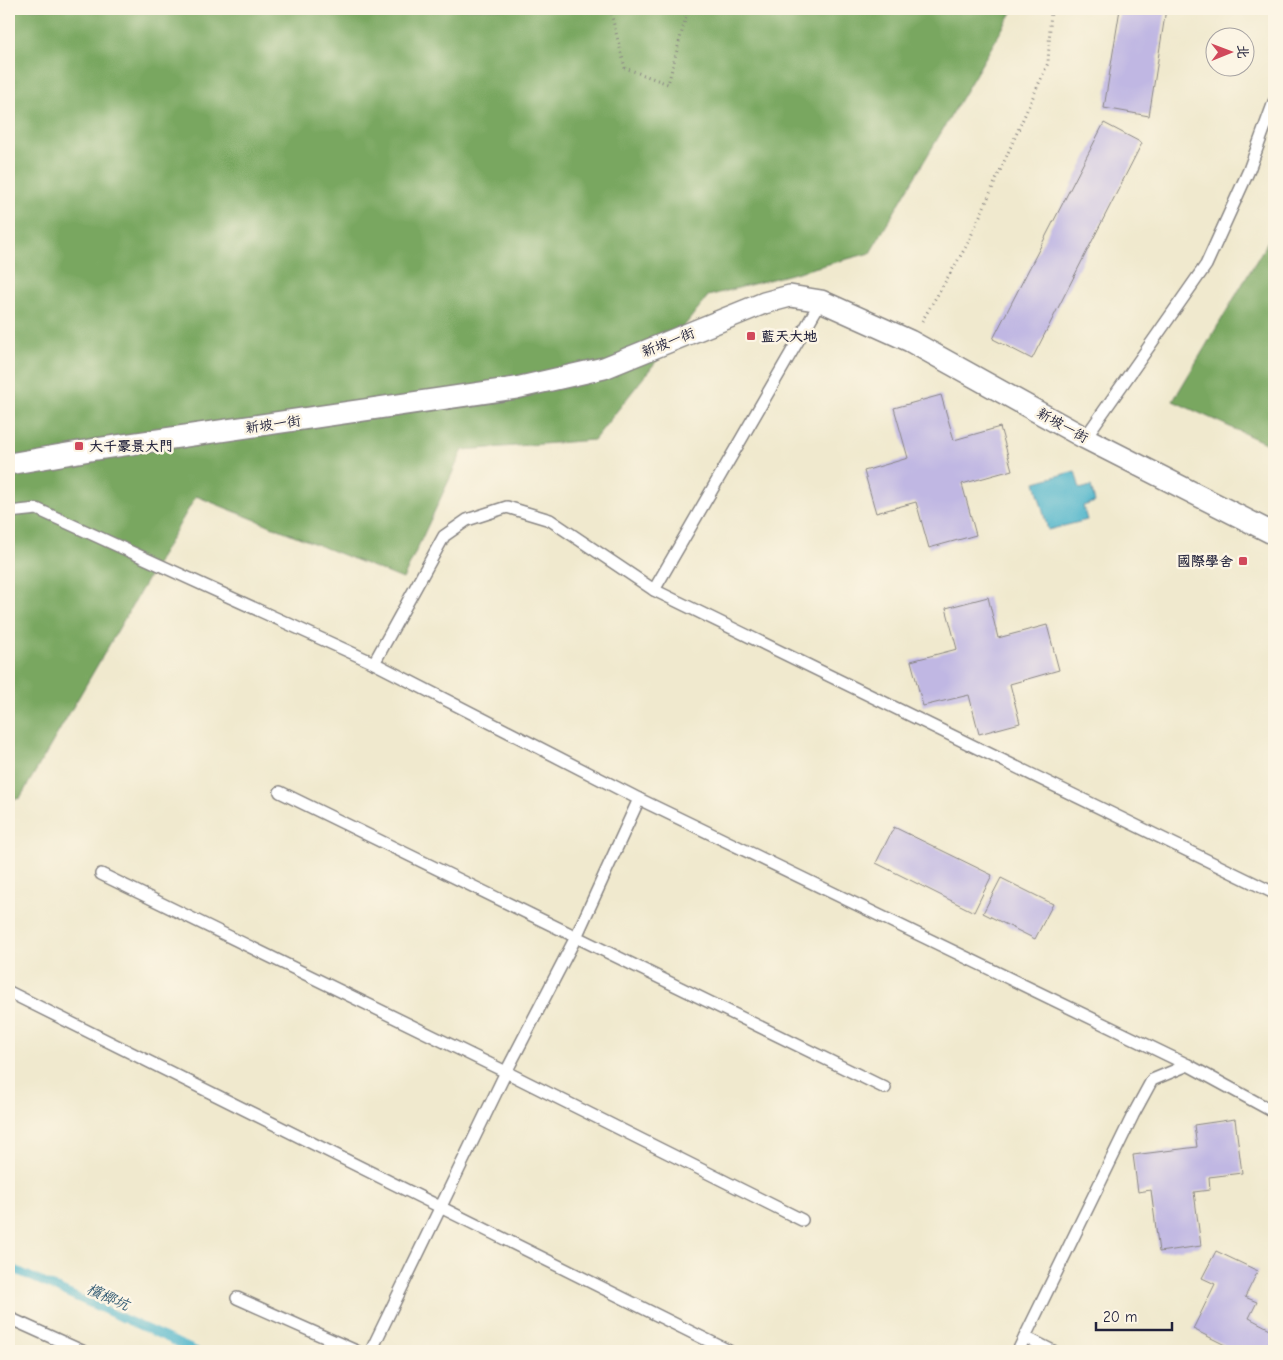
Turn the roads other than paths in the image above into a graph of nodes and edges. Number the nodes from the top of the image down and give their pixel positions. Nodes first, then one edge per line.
1 (1274, 102) edge
2 (820, 301) junction
3 (1086, 438) junction
4 (9, 464) edge
5 (9, 512) edge
6 (1274, 534) edge
7 (654, 590) junction
8 (374, 664) junction
9 (280, 792) dead end
10 (639, 799) junction
11 (101, 874) dead end
12 (1274, 893) edge
13 (576, 937) junction
14 (9, 992) edge
15 (1188, 1065) junction
16 (506, 1072) junction
17 (886, 1088) dead end
18 (1274, 1112) edge
19 (439, 1208) junction
20 (802, 1220) dead end
21 (237, 1298) dead end
22 (9, 1318) edge
23 (1025, 1337) junction
24 (82, 1351) edge
25 (356, 1351) edge
26 (371, 1351) edge
27 (729, 1351) edge
28 (1018, 1351) edge
29 (1053, 1351) edge

1 - 3 lane
2 - 3 street, 新坡一街
2 - 4 street, 新坡一街
2 - 7 lane
3 - 6 street, 新坡一街
5 - 8 lane
7 - 8 lane
7 - 12 lane
8 - 10 lane
9 - 13 lane
10 - 13 lane
10 - 15 lane
11 - 16 lane
13 - 16 lane
13 - 17 lane
14 - 19 lane
15 - 18 lane
15 - 23 lane
16 - 19 lane
16 - 20 lane
19 - 26 lane
19 - 27 lane
21 - 25 lane
22 - 24 lane
23 - 28 lane
23 - 29 lane

